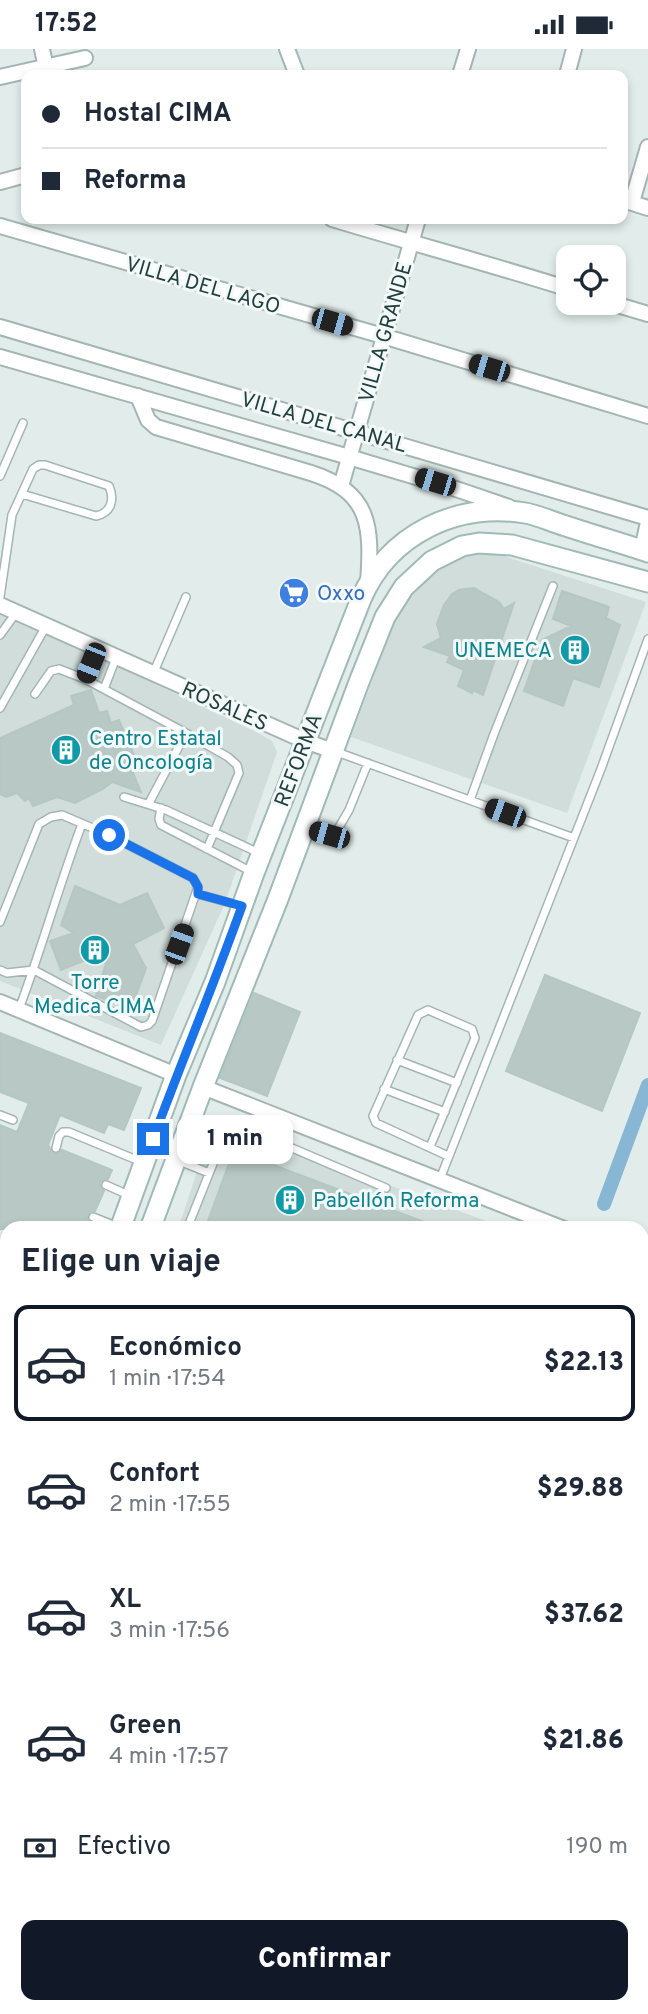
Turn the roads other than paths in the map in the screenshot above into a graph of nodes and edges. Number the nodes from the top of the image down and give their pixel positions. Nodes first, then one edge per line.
1 (42, 49) edge
2 (287, 49) edge
3 (468, 49) edge
4 (574, 49) edge
5 (85, 58) dead end
6 (46, 68) junction
7 (34, 70) edge
8 (295, 70) edge
9 (458, 70) edge
10 (568, 70) edge
11 (21, 72) edge
12 (0, 76) edge
13 (648, 147) edge
14 (21, 176) edge
15 (0, 182) edge
16 (628, 201) edge
17 (648, 208) edge
18 (348, 224) edge
19 (417, 224) edge
20 (0, 226) edge
21 (411, 243) junction
22 (556, 285) edge
23 (626, 307) edge
24 (648, 314) edge
25 (0, 327) edge
26 (383, 337) junction
27 (0, 357) edge
28 (138, 396) junction
29 (648, 416) edge
30 (23, 423) dead end
31 (356, 432) junction
32 (349, 457) junction
33 (0, 476) edge
34 (341, 486) junction
35 (22, 494) junction
36 (526, 513) junction
37 (648, 520) edge
38 (645, 551) edge
39 (648, 582) edge
40 (368, 583) junction
41 (553, 586) dead end
42 (0, 597) edge
43 (186, 597) dead end
44 (0, 605) edge
45 (16, 612) junction
46 (46, 626) junction
47 (0, 635) edge
48 (648, 639) edge
49 (97, 649) junction
50 (116, 658) junction
51 (152, 674) junction
52 (85, 679) junction
53 (104, 689) junction
54 (36, 694) dead end
55 (0, 708) edge
56 (186, 733) junction
57 (305, 741) junction
58 (333, 751) junction
59 (368, 763) junction
60 (124, 797) dead end
61 (470, 800) junction
62 (149, 803) junction
63 (161, 808) junction
64 (82, 824) junction
65 (304, 828) junction
66 (214, 832) junction
67 (574, 838) junction
68 (206, 849) junction
69 (262, 854) junction
70 (254, 873) junction
71 (198, 894) junction
72 (242, 906) junction
73 (0, 922) edge
74 (34, 970) junction
75 (0, 971) edge
76 (215, 982) junction
77 (0, 1002) edge
78 (19, 1010) junction
79 (397, 1060) junction
80 (206, 1079) junction
81 (174, 1081) junction
82 (457, 1083) junction
83 (384, 1089) junction
84 (445, 1112) junction
85 (0, 1115) edge
86 (13, 1120) dead end
87 (430, 1147) junction
88 (56, 1148) dead end
89 (448, 1156) junction
90 (144, 1163) junction
91 (173, 1167) junction
92 (209, 1173) junction
93 (440, 1179) junction
94 (106, 1185) dead end
95 (386, 1188) dead end
96 (132, 1196) junction
97 (93, 1217) dead end
98 (103, 1221) edge
99 (123, 1221) edge
100 (153, 1221) edge
101 (190, 1221) edge
102 (545, 1221) edge

1 - 6 street
2 - 8 street
3 - 9 street
4 - 10 street
5 - 6 street
6 - 7 street
11 - 12 street
13 - 16 street
14 - 15 street
16 - 17 street
18 - 21 street
19 - 21 street, VILLA GRANDE
20 - 26 street, VILLA DEL LAGO
21 - 22 street
21 - 26 street, VILLA GRANDE
23 - 24 street
25 - 31 street, VILLA DEL CANAL
26 - 29 street, VILLA DEL LAGO
26 - 31 street, VILLA GRANDE
27 - 28 street, VILLA DEL CANAL
28 - 32 street, VILLA DEL CANAL
28 - 34 street
30 - 33 lane
31 - 32 street, VILLA GRANDE
31 - 37 street, VILLA DEL CANAL
32 - 34 street, VILLA GRANDE
32 - 36 street, VILLA DEL CANAL
34 - 40 street
35 - 35 lane
35 - 42 lane
36 - 38 main road, REFORMA
36 - 40 main road, REFORMA
37 - 38 street
39 - 58 main road, REFORMA
40 - 57 main road, REFORMA
41 - 61 lane
43 - 51 lane
44 - 45 street, ROSALES
45 - 46 street, ROSALES
45 - 47 lane
46 - 49 street, ROSALES
46 - 55 lane
48 - 67 lane
49 - 50 street, ROSALES
49 - 52 lane
50 - 51 street, ROSALES
50 - 53 lane
51 - 57 street, ROSALES
52 - 53 lane
52 - 54 lane
53 - 56 lane
56 - 62 lane
56 - 66 lane
57 - 58 street, ROSALES
57 - 69 main road, REFORMA
58 - 59 lane, ROSALES
58 - 65 main road, REFORMA
59 - 61 lane, ROSALES
59 - 65 lane
60 - 62 lane
61 - 67 lane, ROSALES
62 - 63 lane
63 - 66 lane
63 - 68 lane
64 - 71 lane
64 - 73 lane
64 - 74 lane
65 - 80 main road, REFORMA
66 - 68 lane
66 - 69 lane
67 - 89 lane
68 - 70 lane
69 - 70 main road, REFORMA
70 - 72 main road, REFORMA
71 - 72 lane
71 - 74 lane
72 - 76 main road, REFORMA
74 - 75 lane
74 - 78 lane
76 - 80 main road
76 - 81 main road, REFORMA
77 - 78 street
78 - 81 street
79 - 82 lane
79 - 82 lane
79 - 83 lane
80 - 91 main road, REFORMA
80 - 93 street
81 - 90 main road, REFORMA
81 - 91 main road
82 - 84 lane
83 - 84 lane
83 - 87 lane
84 - 87 lane
85 - 86 lane
87 - 89 lane
88 - 90 lane
89 - 93 lane
90 - 96 main road, REFORMA
91 - 92 lane
91 - 100 main road, REFORMA
92 - 95 lane
92 - 101 lane
93 - 102 street
94 - 96 lane
96 - 99 main road, REFORMA
97 - 98 lane

